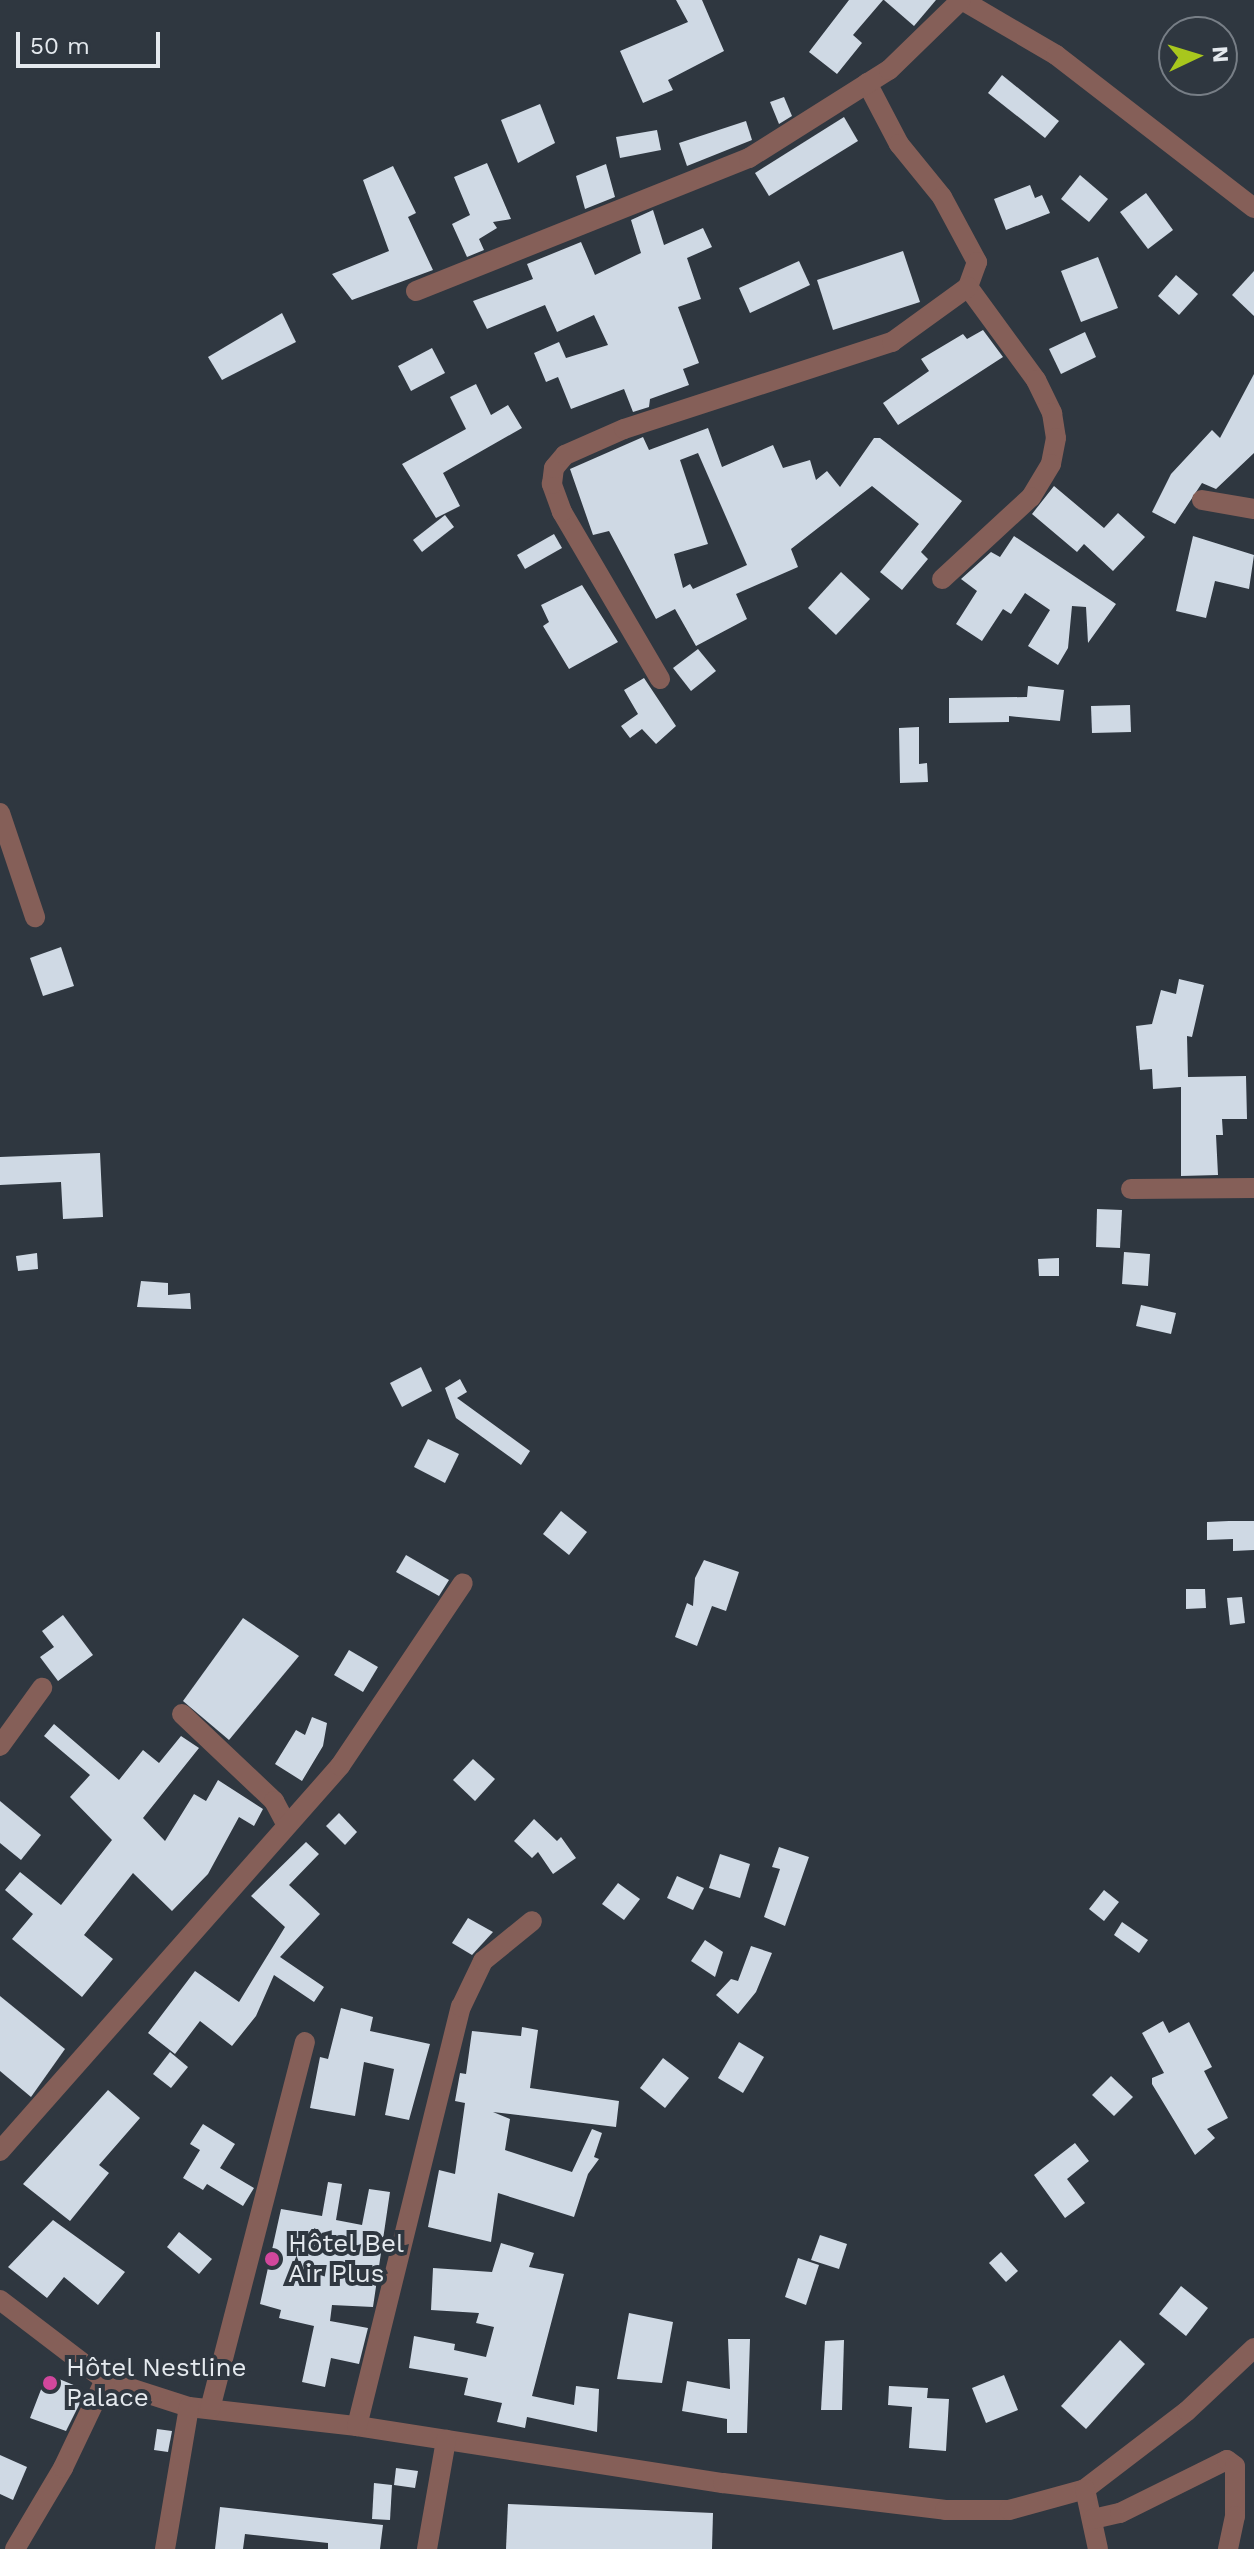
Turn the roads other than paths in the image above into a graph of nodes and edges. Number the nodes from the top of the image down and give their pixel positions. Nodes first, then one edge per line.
1 (962, 0) edge
2 (867, 83) junction
3 (1254, 208) edge
4 (968, 287) junction
5 (416, 291) dead end
6 (1202, 500) dead end
7 (1254, 509) edge
8 (942, 579) dead end
9 (660, 679) dead end
10 (0, 813) edge
11 (35, 917) dead end
12 (1254, 1188) edge
13 (1131, 1189) dead end
14 (463, 1583) dead end
15 (42, 1688) dead end
16 (182, 1714) dead end
17 (0, 1746) edge
18 (286, 1824) junction
19 (532, 1921) dead end
20 (305, 2042) dead end
21 (0, 2151) edge
22 (3, 2308) edge
23 (1254, 2348) edge
24 (105, 2380) junction
25 (200, 2408) junction
26 (357, 2426) junction
27 (446, 2440) junction
28 (1085, 2489) junction
29 (1093, 2519) junction
30 (15, 2549) edge
31 (165, 2549) edge
32 (427, 2549) edge
33 (1098, 2549) edge
34 (1228, 2549) edge

1 - 2 street
1 - 3 street
2 - 4 street
2 - 5 street
4 - 8 street
4 - 9 street
6 - 7 street
10 - 11 street
12 - 13 street
14 - 18 street
15 - 17 street
16 - 18 street
18 - 21 street
19 - 26 street
20 - 25 street
22 - 24 street
23 - 28 street
24 - 25 street
24 - 30 street
25 - 26 street
25 - 31 street
26 - 27 street
27 - 28 street
27 - 32 street
28 - 29 street
29 - 33 street
29 - 34 street

